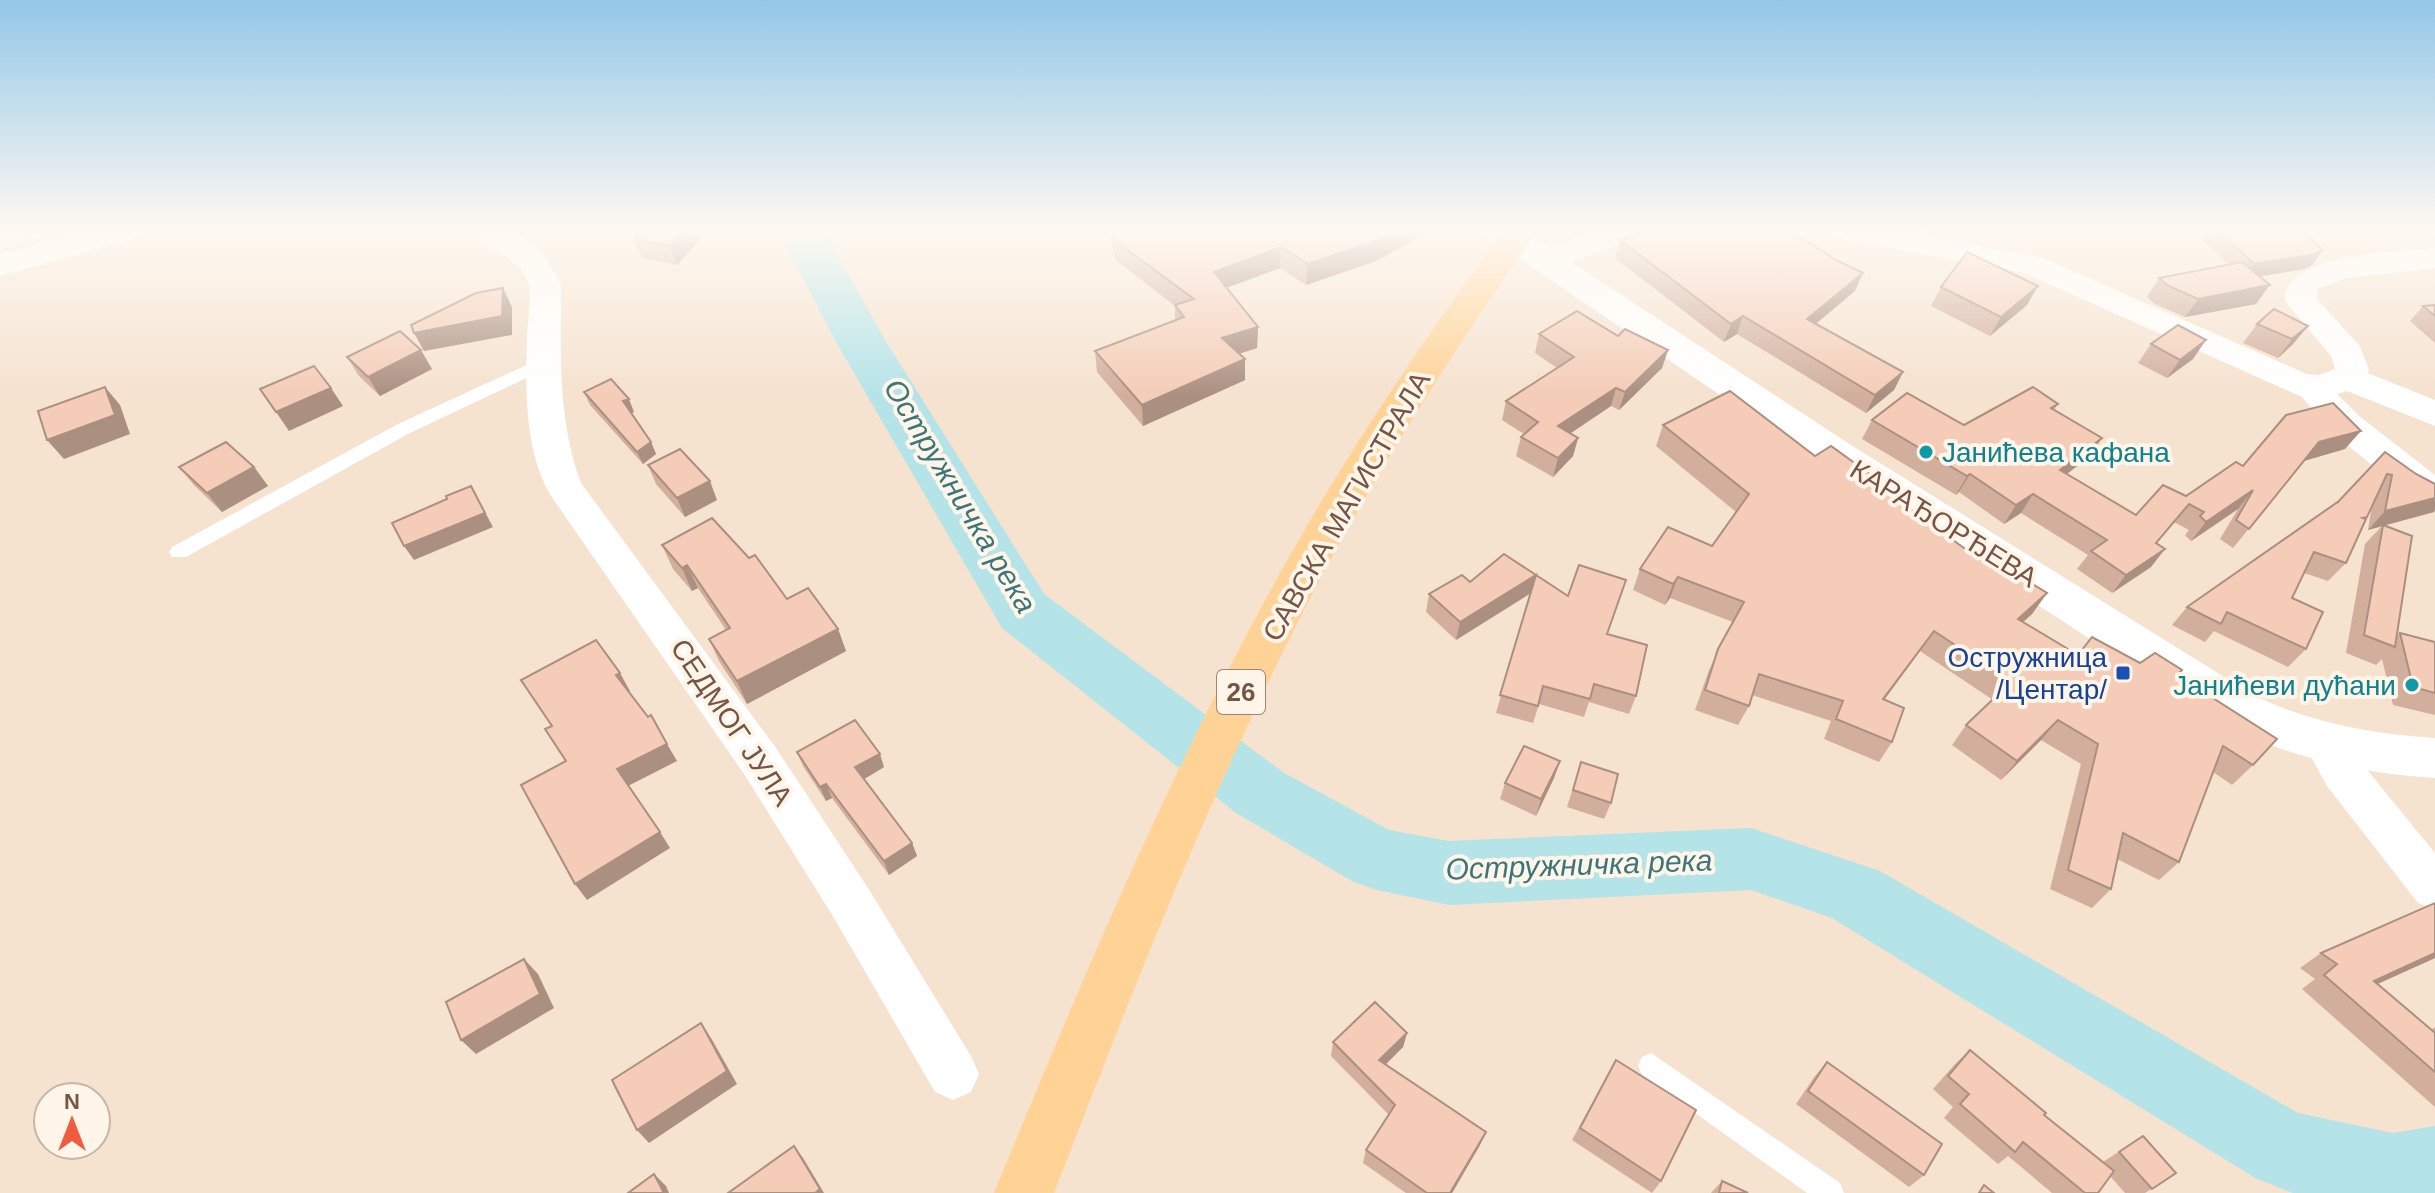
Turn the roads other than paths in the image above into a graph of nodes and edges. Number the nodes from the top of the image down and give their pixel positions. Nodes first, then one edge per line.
1 (545, 285) edge
2 (1495, 285) edge
3 (1590, 285) edge
4 (2076, 285) edge
5 (2304, 285) edge
6 (544, 363) junction
7 (2348, 378) junction
8 (2313, 387) junction
9 (2435, 414) edge
10 (2435, 495) edge
11 (179, 552) dead end
12 (2327, 746) junction
13 (2435, 758) edge
14 (2426, 878) edge
15 (1651, 1066) dead end
16 (953, 1074) dead end
17 (1025, 1191) edge
18 (1830, 1193) edge

1 - 6 street, СЕДМОГ ЈУЛА
2 - 17 main road, САВСКА МАГИСТРАЛА / 26
3 - 12 street, КАРАЂОРЂЕВА
4 - 8 street
5 - 7 street
6 - 11 lane
6 - 16 street, СЕДМОГ ЈУЛА
7 - 8 street
7 - 9 street
8 - 10 street
12 - 13 street, КАРАЂОРЂЕВА
12 - 14 street
15 - 18 lane

